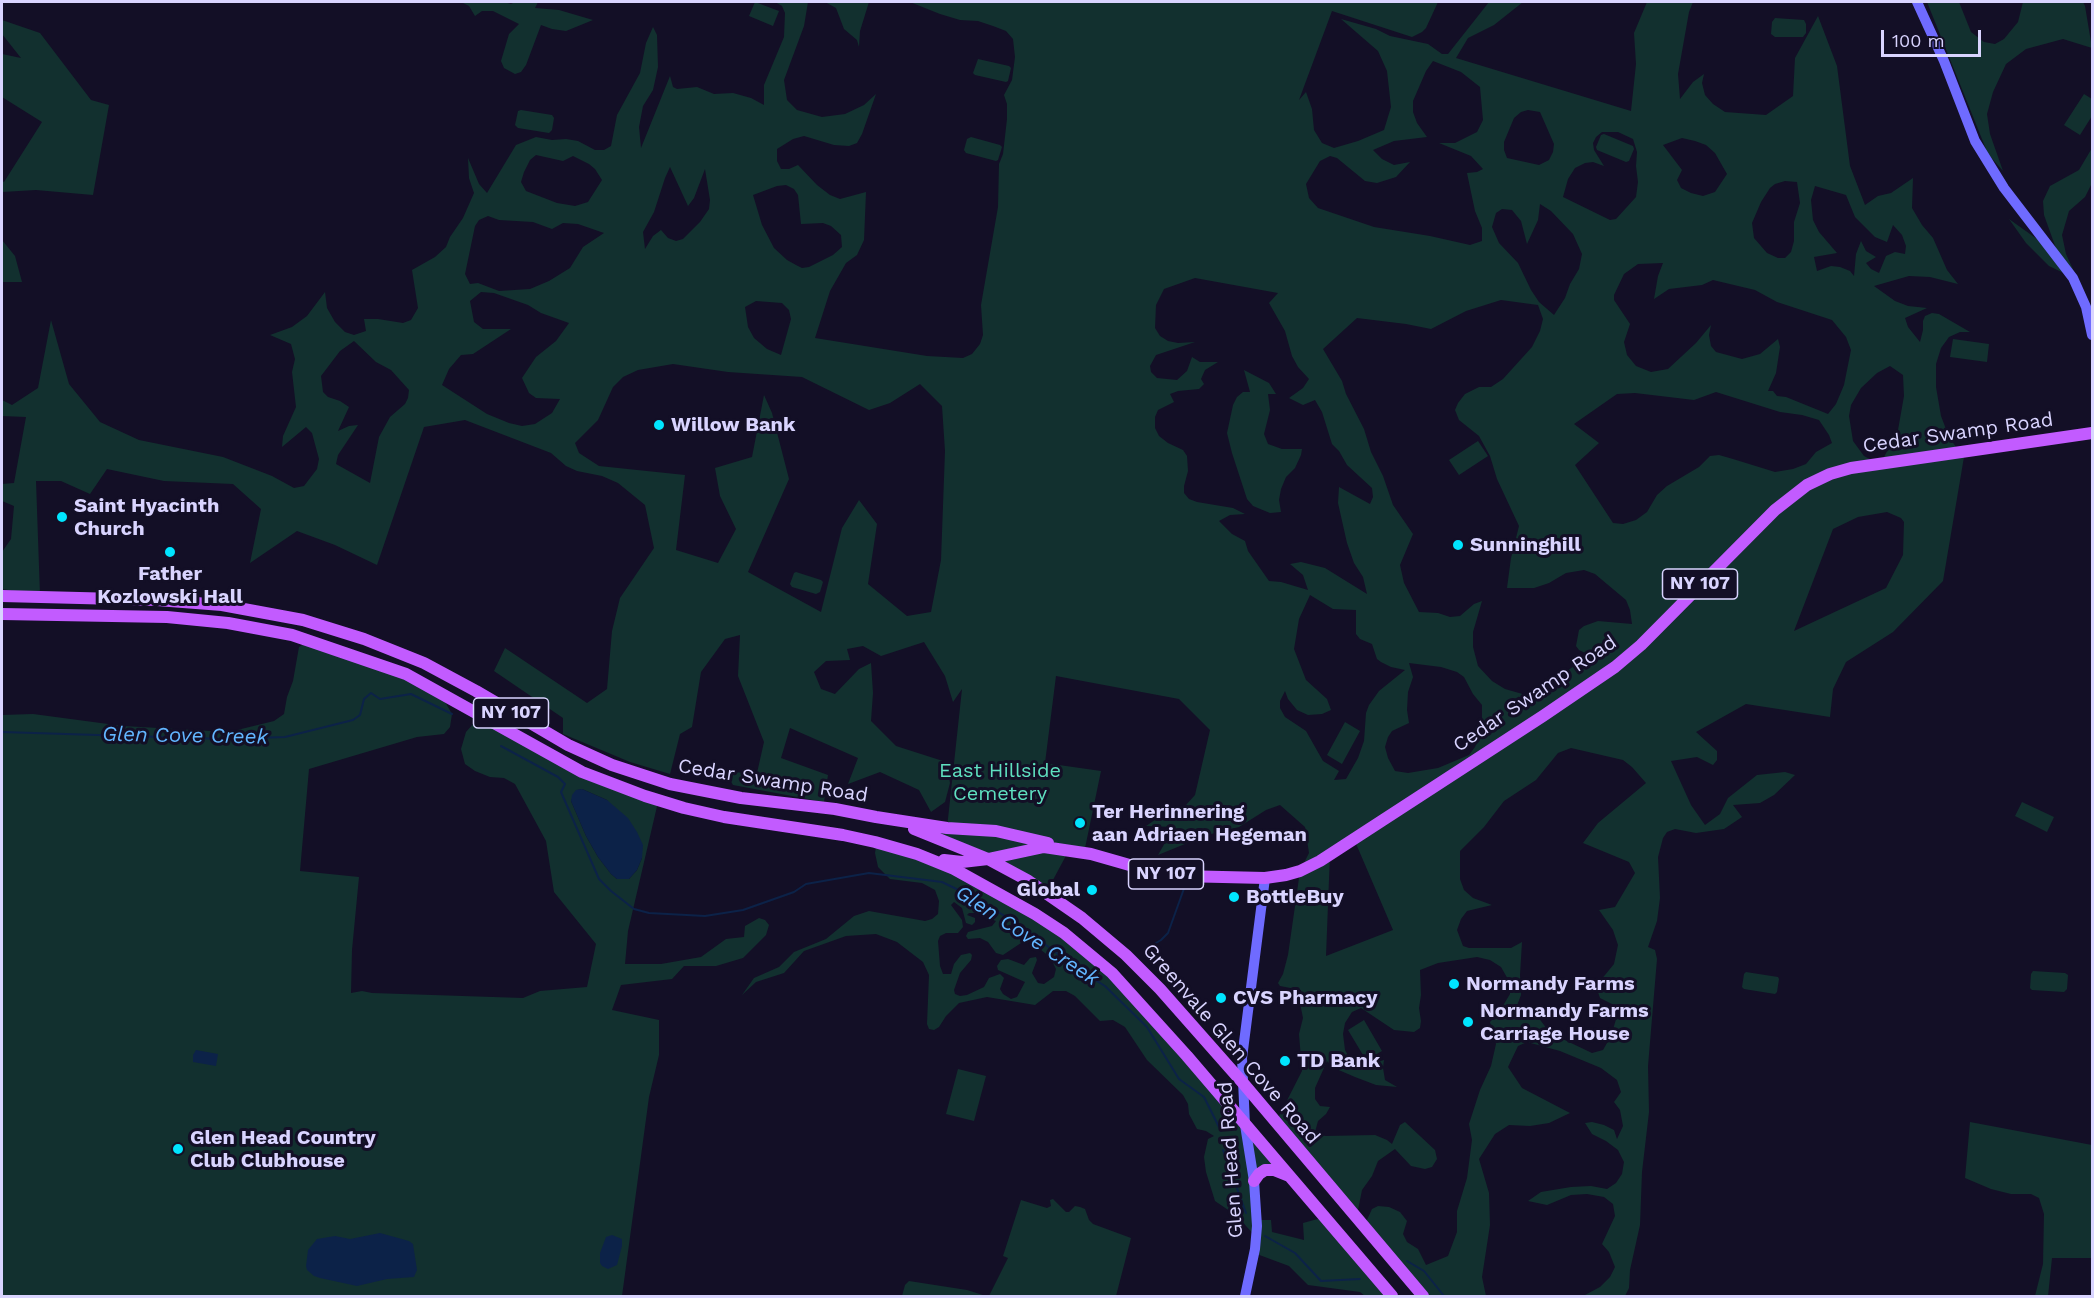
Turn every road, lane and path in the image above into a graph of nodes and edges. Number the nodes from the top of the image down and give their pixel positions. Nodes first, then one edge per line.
1 (1917, 2) edge
2 (2092, 335) edge
3 (2092, 423) edge
4 (2086, 434) edge
5 (2, 596) edge
6 (128, 599) junction
7 (233, 606) junction
8 (2, 614) edge
9 (128, 616) junction
10 (286, 634) junction
11 (876, 817) junction
12 (1005, 833) junction
13 (1039, 847) junction
14 (1070, 850) junction
15 (917, 854) junction
16 (1003, 854) junction
17 (988, 859) junction
18 (1265, 878) junction
19 (1028, 880) junction
20 (1243, 1083) junction
21 (1245, 1125) junction
22 (1290, 1176) junction
23 (1254, 1181) junction
24 (1245, 1296) edge
25 (1392, 1296) edge
26 (1423, 1296) edge

1 - 2 main road
3 - 4 main road
4 - 18 main road, Cedar Swamp Road / NY 107
5 - 6 main road, Cedar Swamp Road / NY 107
6 - 7 main road, Cedar Swamp Road / NY 107
6 - 9 main road
7 - 10 main road
7 - 11 main road, Cedar Swamp Road / NY 107
8 - 9 main road, Cedar Swamp Road / NY 107
9 - 10 main road, Cedar Swamp Road / NY 107
10 - 15 main road, Cedar Swamp Road / NY 107
11 - 12 main road, Cedar Swamp Road / NY 107
11 - 17 main road, Greenvale Glen Cove Road
12 - 14 main road, Cedar Swamp Road / NY 107
12 - 16 main road
13 - 14 main road, Cedar Swamp Road / NY 107
13 - 16 main road, Cedar Swamp Road / NY 107
13 - 19 main road
14 - 18 main road, Cedar Swamp Road / NY 107
15 - 17 main road, NY 107
15 - 21 main road, Greenvale Glen Cove Road
16 - 17 main road, Cedar Swamp Road / NY 107
17 - 19 main road, Greenvale Glen Cove Road
18 - 20 main road, Glen Head Road
19 - 20 main road, Greenvale Glen Cove Road
20 - 21 main road, Glen Head Road
20 - 26 main road, Greenvale Glen Cove Road
21 - 22 main road, Greenvale Glen Cove Road
21 - 23 main road, Glen Head Road
22 - 23 main road
22 - 25 main road, Greenvale Glen Cove Road
23 - 24 main road, Glen Head Road

